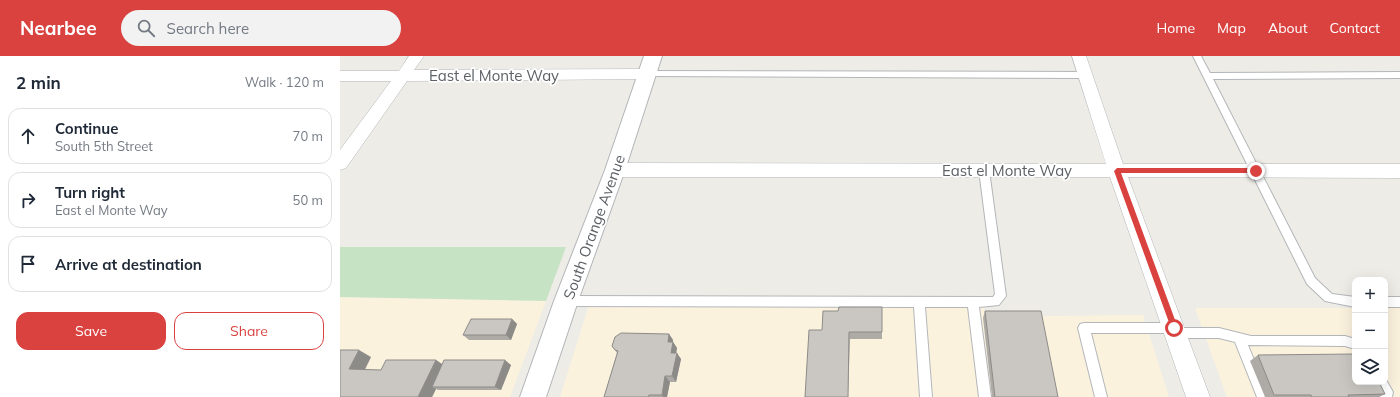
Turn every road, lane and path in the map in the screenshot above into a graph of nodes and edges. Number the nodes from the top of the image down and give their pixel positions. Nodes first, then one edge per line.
1 (417, 56) edge
2 (1079, 56) edge
3 (1197, 56) edge
4 (650, 65) edge
5 (403, 75) junction
6 (1085, 75) junction
7 (340, 76) edge
8 (1208, 76) junction
9 (1400, 76) edge
10 (340, 163) edge
11 (615, 170) junction
12 (984, 170) junction
13 (1117, 171) junction
14 (1256, 171) junction
15 (1400, 171) edge
16 (566, 301) junction
17 (919, 302) junction
18 (973, 302) junction
19 (1352, 302) edge
20 (1388, 302) edge
21 (1400, 302) edge
22 (1175, 331) junction
23 (1239, 338) junction
24 (1352, 343) edge
25 (1382, 385) edge
26 (533, 397) edge
27 (926, 397) edge
28 (985, 397) edge
29 (1101, 397) edge
30 (1198, 397) edge
31 (1263, 397) edge
32 (1386, 397) edge

1 - 5 street
2 - 6 street
3 - 8 lane
4 - 5 street, East el Monte Way
4 - 6 lane
4 - 11 street, South Orange Avenue
5 - 7 street, East el Monte Way
5 - 10 street
6 - 13 street
8 - 9 lane
8 - 14 lane
11 - 12 street, East el Monte Way
11 - 16 street, South Orange Avenue
12 - 13 street, East el Monte Way
12 - 18 lane
13 - 14 street, East el Monte Way
13 - 22 street
14 - 15 street, East el Monte Way
14 - 19 lane
16 - 17 lane
16 - 26 street, South Orange Avenue
17 - 18 lane
17 - 27 lane
18 - 28 lane
20 - 21 lane
22 - 23 lane
22 - 29 lane
22 - 30 street
23 - 24 lane
23 - 31 lane
25 - 32 lane

